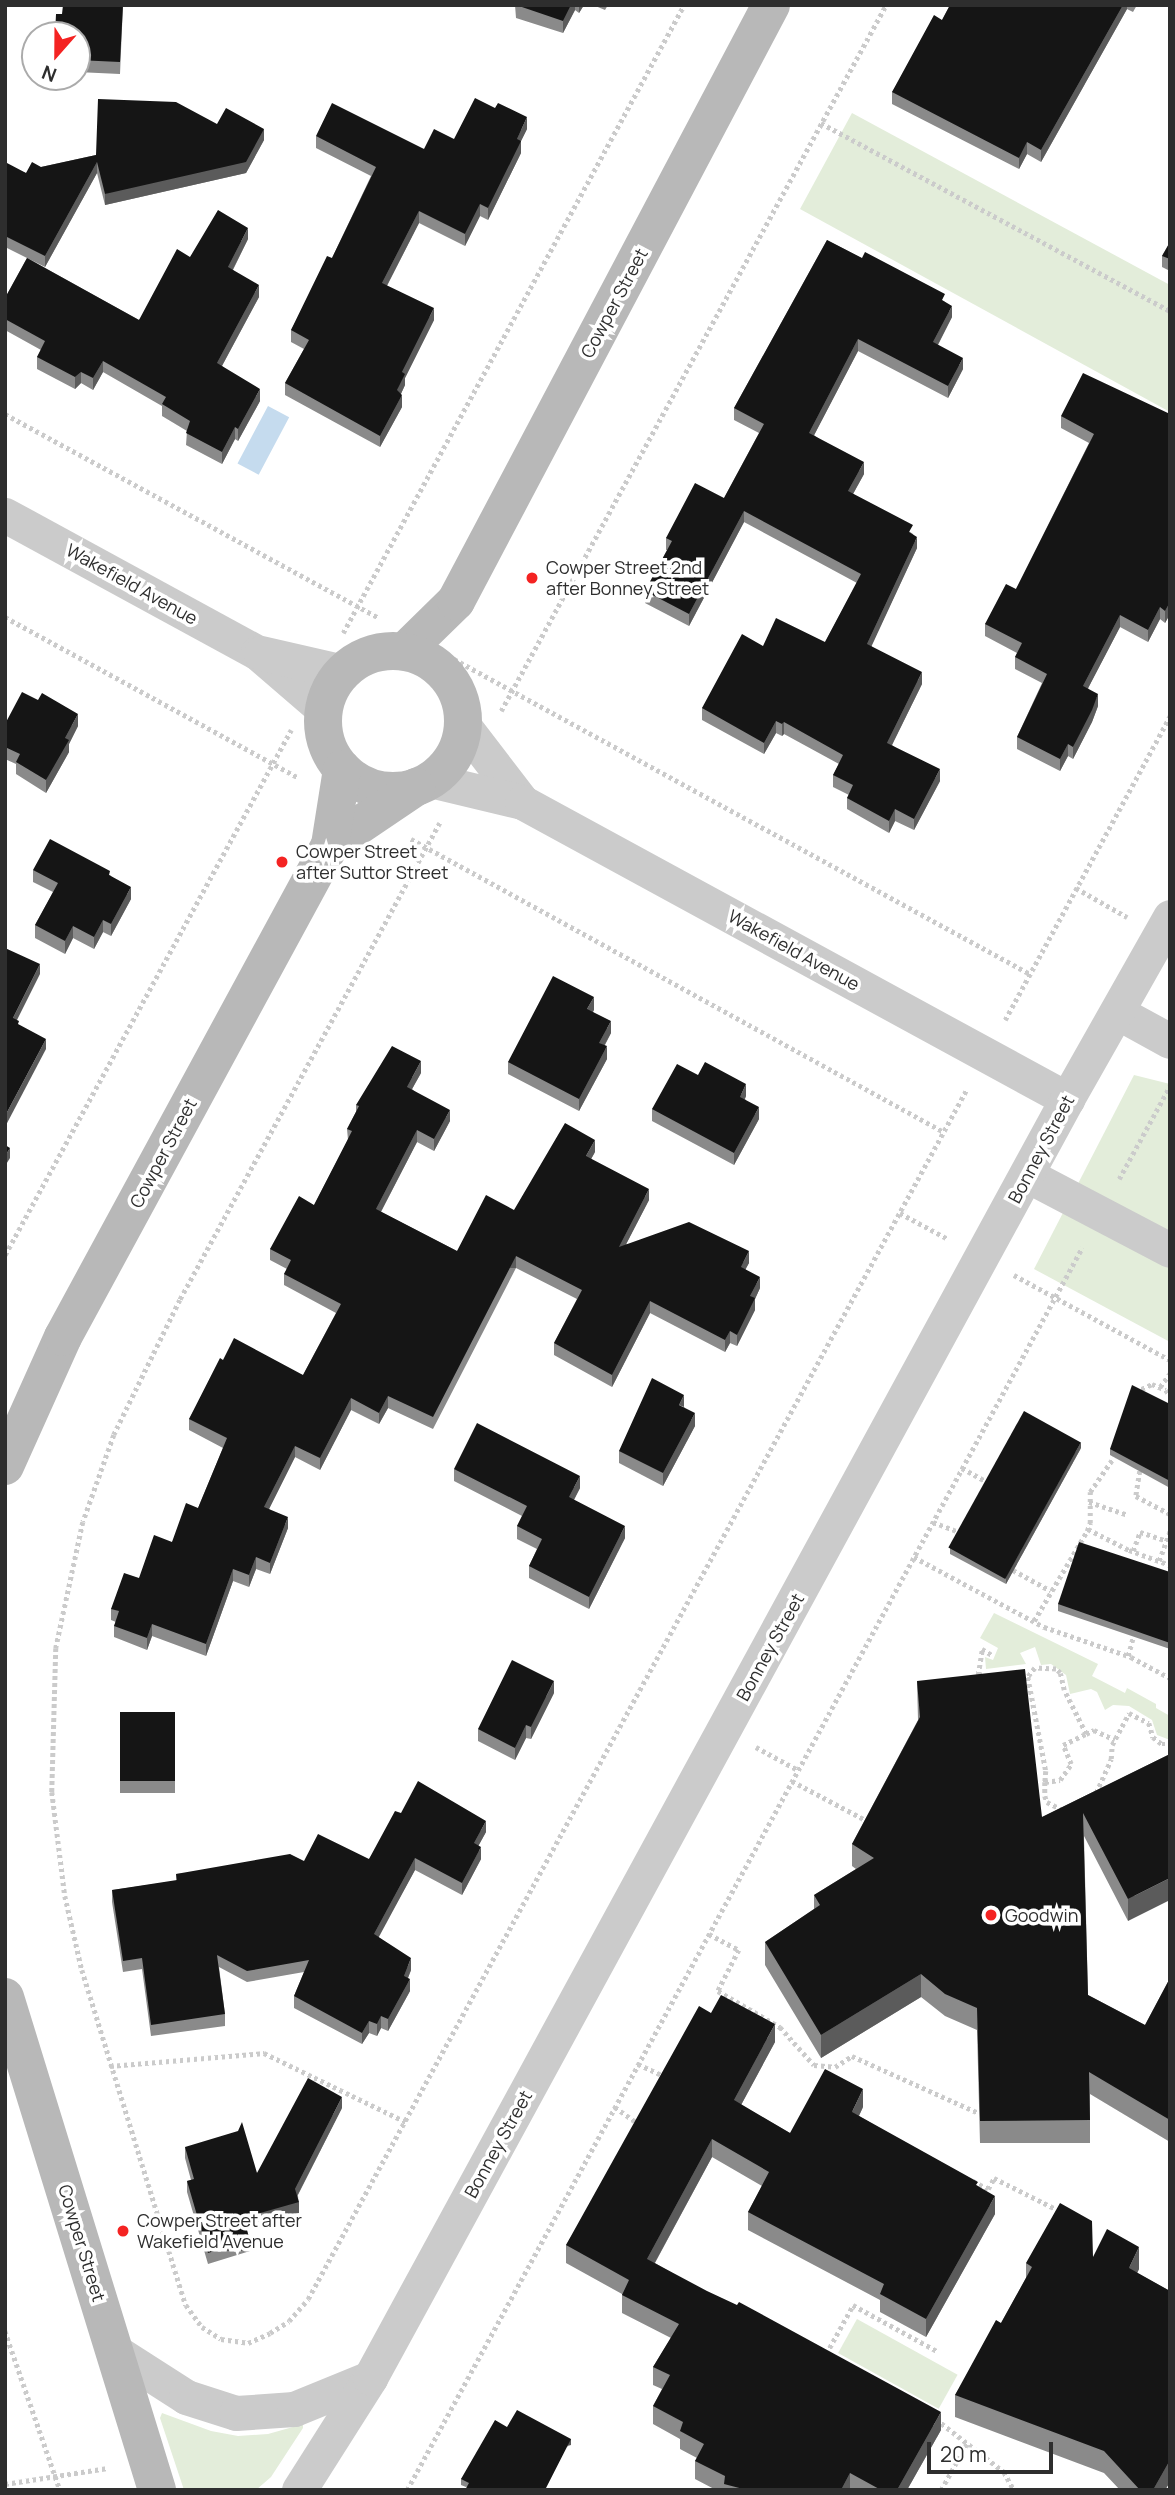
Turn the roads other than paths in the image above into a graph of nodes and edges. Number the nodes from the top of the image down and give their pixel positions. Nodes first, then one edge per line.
1 (771, 5) edge
2 (5, 514) edge
3 (456, 601) junction
4 (405, 652) junction
5 (258, 653) junction
6 (343, 672) junction
7 (459, 707) junction
8 (324, 710) junction
9 (342, 769) junction
10 (423, 783) junction
11 (522, 802) junction
12 (330, 845) junction
13 (1170, 917) edge
14 (1117, 1012) junction
15 (1170, 1041) edge
16 (1067, 1099) junction
17 (1027, 1175) junction
18 (1170, 1250) edge
19 (5, 1466) edge
20 (5, 1997) edge
21 (116, 2352) junction
22 (370, 2378) junction
23 (153, 2475) edge
24 (299, 2490) edge

1 - 3 street, Cowper Street
2 - 5 street, Wakefield Avenue
3 - 4 street, Cowper Street
3 - 7 street, Cowper Street
4 - 6 street
4 - 7 street
5 - 6 street, Wakefield Avenue
5 - 8 street, Wakefield Avenue
6 - 8 street
7 - 10 street
7 - 11 street, Wakefield Avenue
8 - 9 street
9 - 10 street
9 - 12 street, Cowper Street
10 - 11 street, Wakefield Avenue
10 - 12 street, Cowper Street
11 - 16 street, Wakefield Avenue
12 - 19 street, Cowper Street
13 - 14 street, Bonney Street
14 - 15 street
14 - 16 street, Bonney Street
16 - 17 street, Bonney Street
17 - 18 street
17 - 22 street, Bonney Street
20 - 21 street, Cowper Street
21 - 22 street
21 - 23 street, Cowper Street
22 - 24 street, Bonney Street

